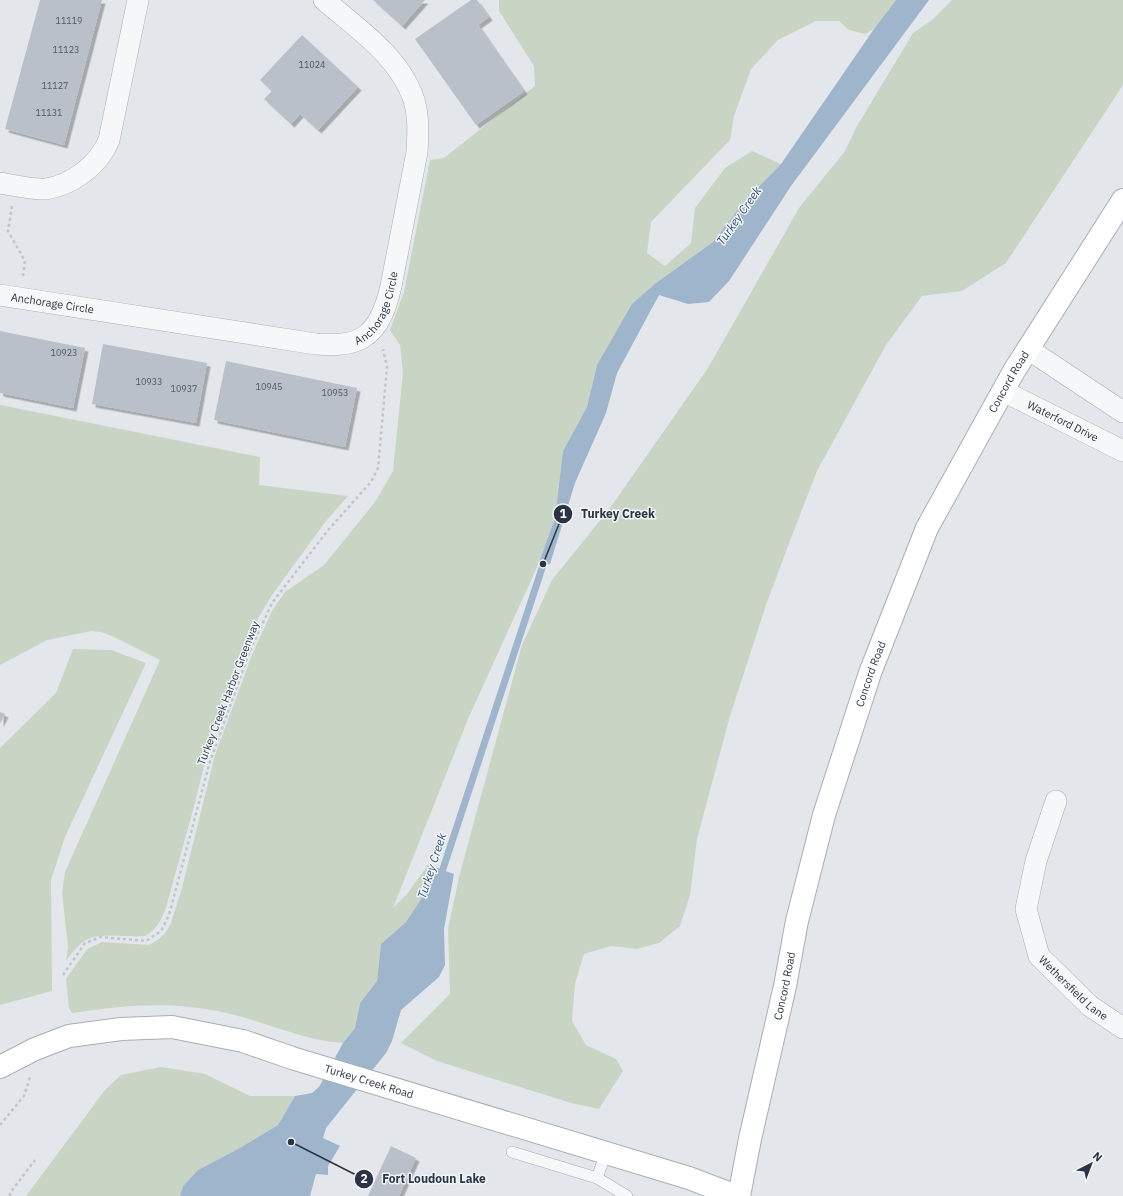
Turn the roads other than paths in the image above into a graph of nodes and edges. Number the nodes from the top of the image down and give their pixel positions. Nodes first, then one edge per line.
1 (138, 0) edge
2 (324, 0) edge
3 (8, 184) edge
4 (1123, 200) edge
5 (0, 295) edge
6 (1028, 349) junction
7 (1003, 391) junction
8 (1123, 412) edge
9 (1123, 451) edge
10 (1056, 801) dead end
11 (1123, 1028) edge
12 (0, 1067) edge
13 (512, 1152) dead end
14 (606, 1153) junction
15 (597, 1178) junction
16 (627, 1196) edge
17 (737, 1196) edge

1 - 3 street
2 - 5 street, Anchorage Circle
4 - 6 main road, Concord Road
6 - 7 main road, Concord Road
6 - 8 street
7 - 9 street, Waterford Drive
7 - 17 main road, Concord Road
10 - 11 street, Wethersfield Lane
12 - 14 main road, Turkey Creek Road
13 - 15 lane
14 - 15 lane
14 - 17 main road, Turkey Creek Road
15 - 16 lane

